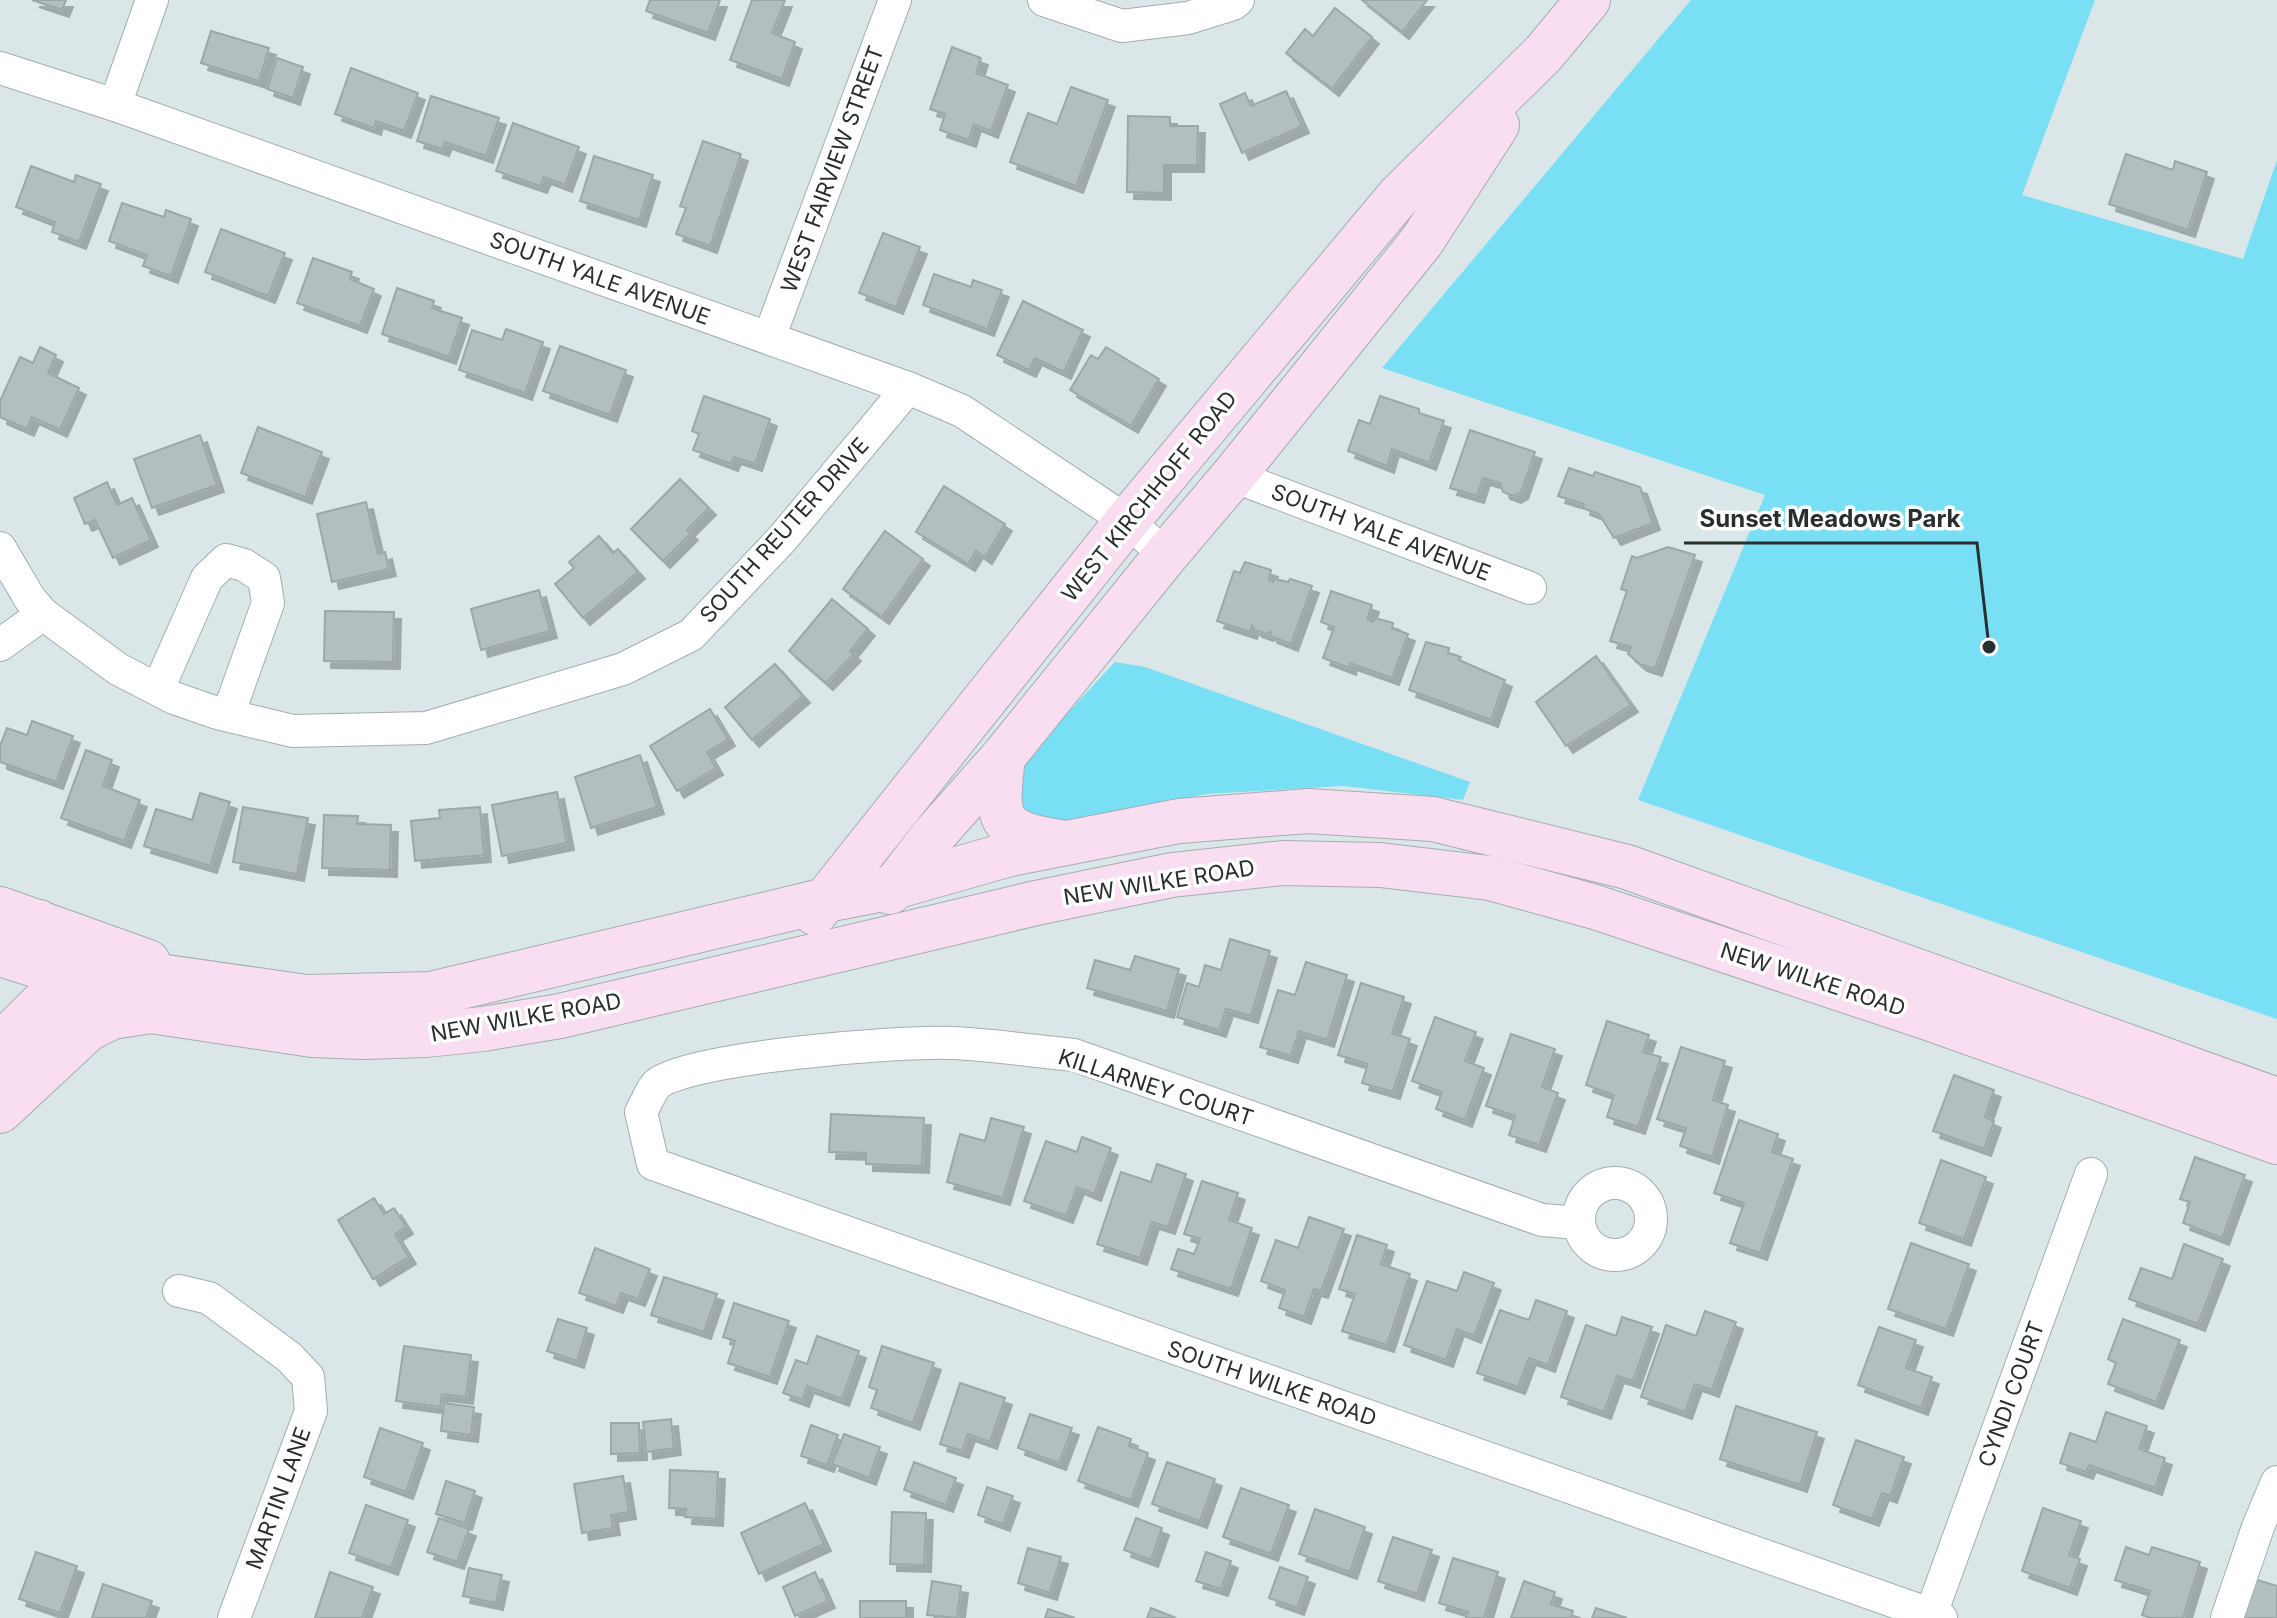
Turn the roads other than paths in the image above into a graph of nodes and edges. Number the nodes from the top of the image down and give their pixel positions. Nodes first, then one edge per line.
1 (152, 0) edge
2 (895, 0) edge
3 (1044, 0) edge
4 (1238, 0) edge
5 (1588, 0) edge
6 (1544, 53) junction
7 (0, 68) edge
8 (115, 105) junction
9 (769, 338) junction
10 (908, 388) junction
11 (1233, 476) junction
12 (1127, 521) junction
13 (1166, 555) junction
14 (3, 561) edge
15 (1530, 588) dead end
16 (43, 614) junction
17 (0, 645) edge
18 (158, 689) junction
19 (228, 715) junction
20 (1003, 757) junction
21 (1067, 843) junction
22 (894, 887) junction
23 (822, 901) junction
24 (20, 916) edge
25 (844, 950) junction
26 (0, 954) edge
27 (80, 958) junction
28 (782, 963) junction
29 (163, 994) junction
30 (0, 1045) edge
31 (0, 1077) edge
32 (2277, 1100) edge
33 (0, 1111) edge
34 (641, 1112) joint
35 (2277, 1142) edge
36 (2091, 1174) dead end
37 (1579, 1223) dead end
38 (179, 1291) dead end
39 (2277, 1482) edge
40 (1936, 1616) edge
41 (234, 1618) edge
42 (2227, 1618) edge

1 - 8 street
2 - 9 street, WEST FAIRVIEW STREET
3 - 4 street
5 - 6 main road, WEST KIRCHHOFF ROAD
6 - 11 main road, WEST KIRCHHOFF ROAD
6 - 12 main road, WEST KIRCHHOFF ROAD
7 - 8 street, SOUTH YALE AVENUE
8 - 9 street, SOUTH YALE AVENUE
9 - 10 street, SOUTH YALE AVENUE
10 - 12 street, SOUTH YALE AVENUE
10 - 19 street, SOUTH REUTER DRIVE
11 - 13 main road, WEST KIRCHHOFF ROAD
11 - 15 street, SOUTH YALE AVENUE
12 - 13 street, SOUTH YALE AVENUE
12 - 23 main road, WEST KIRCHHOFF ROAD
13 - 20 main road, WEST KIRCHHOFF ROAD
14 - 16 street, SOUTH REUTER DRIVE
16 - 17 street
16 - 18 street, SOUTH REUTER DRIVE
18 - 19 street, SOUTH REUTER DRIVE
18 - 19 street
20 - 21 main road
20 - 22 main road, WEST KIRCHHOFF ROAD
21 - 22 main road, NEW WILKE ROAD
21 - 32 main road, NEW WILKE ROAD
22 - 23 main road, NEW WILKE ROAD
22 - 25 main road, WEST KIRCHHOFF ROAD
23 - 28 main road, WEST KIRCHHOFF ROAD
23 - 29 main road, NEW WILKE ROAD
24 - 27 main road
25 - 28 main road, NEW WILKE ROAD
25 - 35 main road, NEW WILKE ROAD
26 - 27 main road
27 - 29 main road
27 - 30 main road
27 - 31 main road
28 - 29 main road, NEW WILKE ROAD
29 - 33 main road
34 - 37 street, KILLARNEY COURT
34 - 40 street, SOUTH WILKE ROAD
36 - 40 street, CYNDI COURT
38 - 41 street, MARTIN LANE
39 - 42 street

